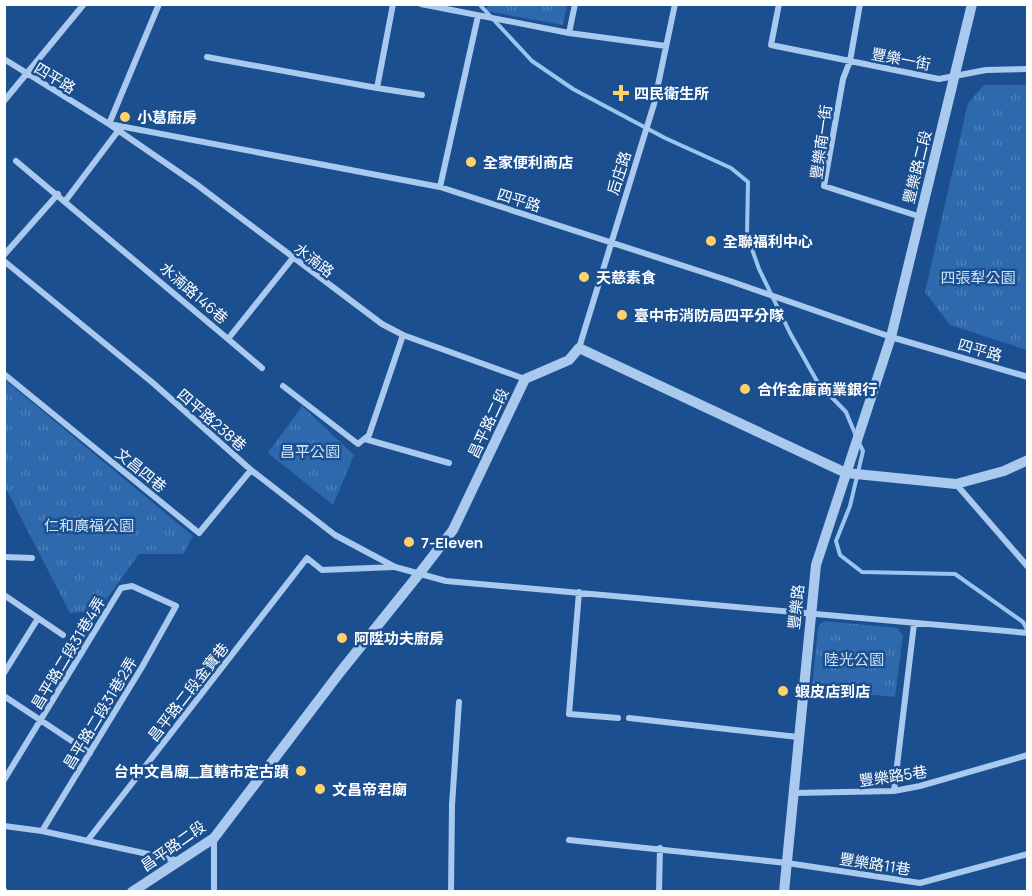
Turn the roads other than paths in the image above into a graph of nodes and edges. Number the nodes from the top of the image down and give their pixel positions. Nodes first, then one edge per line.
1 (84, 4) edge
2 (159, 4) edge
3 (393, 4) edge
4 (421, 4) edge
5 (574, 4) edge
6 (675, 4) edge
7 (779, 4) edge
8 (860, 4) edge
9 (972, 4) edge
10 (478, 16) junction
11 (569, 33) junction
12 (666, 46) junction
13 (207, 57) dead end
14 (4, 59) edge
15 (850, 61) junction
16 (1028, 69) edge
17 (956, 74) junction
18 (27, 75) junction
19 (377, 88) junction
20 (422, 95) dead end
21 (4, 101) edge
22 (109, 124) junction
23 (118, 131) junction
24 (16, 160) dead end
25 (440, 187) junction
26 (58, 194) junction
27 (66, 200) junction
28 (921, 217) junction
29 (610, 241) junction
30 (4, 255) edge
31 (292, 259) junction
32 (4, 261) edge
33 (403, 336) junction
34 (891, 337) junction
35 (228, 339) junction
36 (579, 348) junction
37 (262, 368) dead end
38 (4, 374) edge
39 (1028, 377) edge
40 (525, 379) junction
41 (284, 386) dead end
42 (365, 439) junction
43 (1028, 460) edge
44 (449, 463) dead end
45 (251, 470) junction
46 (846, 474) junction
47 (956, 484) junction
48 (4, 557) edge
49 (32, 558) dead end
50 (395, 567) junction
51 (1028, 567) edge
52 (419, 574) junction
53 (579, 592) junction
54 (4, 595) edge
55 (176, 606) joint
56 (810, 615) junction
57 (38, 620) junction
58 (914, 624) junction
59 (1028, 633) edge
60 (63, 635) dead end
61 (4, 673) edge
62 (4, 696) edge
63 (459, 702) dead end
64 (618, 718) dead end
65 (630, 718) dead end
66 (41, 720) junction
67 (798, 737) junction
68 (90, 753) junction
69 (1028, 755) edge
70 (4, 780) edge
71 (894, 791) junction
72 (793, 793) junction
73 (4, 826) edge
74 (42, 831) junction
75 (214, 838) junction
76 (88, 840) junction
77 (569, 840) dead end
78 (660, 848) junction
79 (1028, 854) edge
80 (181, 861) junction
81 (787, 863) junction
82 (132, 891) edge
83 (214, 891) edge
84 (451, 891) edge
85 (659, 891) edge
86 (784, 891) edge

1 - 18 street
2 - 22 street
3 - 19 street
4 - 10 street
5 - 11 street
6 - 12 street, 后庄路
7 - 15 street, 豐樂一街
8 - 15 street, 豐樂南一街
9 - 17 street, 豐樂路二段
10 - 11 street
10 - 25 street
11 - 12 street
12 - 29 street, 后庄路
13 - 19 street
14 - 18 street, 四平路
15 - 17 street, 豐樂一街
15 - 28 street, 豐樂南一街
16 - 17 street, 豐樂一街
17 - 28 street, 豐樂路二段
18 - 21 street
18 - 22 street, 四平路
19 - 20 street
22 - 23 street, 水湳路
22 - 25 street, 四平路
23 - 27 street
23 - 31 street, 水湳路
24 - 26 street, 水湳路146巷
25 - 29 street, 四平路
26 - 27 street, 水湳路146巷
26 - 30 street
27 - 35 street, 水湳路146巷
28 - 34 street, 豐樂路二段
29 - 34 street, 四平路
29 - 36 street, 后庄路
31 - 33 street, 水湳路
31 - 35 street, 水湳路146巷
32 - 45 street, 四平路238巷
33 - 40 street, 水湳路
33 - 42 street
34 - 39 street, 四平路
34 - 46 street, 豐樂路
35 - 37 street
36 - 40 street, 昌平路二段
36 - 46 street
38 - 45 street, 文昌四巷
40 - 52 street, 昌平路二段
41 - 42 street
42 - 44 street
43 - 47 street
45 - 50 street, 四平路238巷
46 - 47 street
46 - 56 street, 豐樂路
47 - 51 street
48 - 49 street
50 - 52 street, 四平路238巷
50 - 76 street, 昌平路二段金寶巷
52 - 53 street, 四平路238巷
52 - 75 street, 昌平路二段
53 - 56 street, 四平路238巷
53 - 64 street
54 - 57 street
55 - 66 street, 昌平路二段31巷4弄
55 - 68 street, 昌平路二段31巷2弄
56 - 58 street, 四平路238巷
56 - 67 street, 豐樂路
57 - 60 street
57 - 61 street
58 - 59 street, 四平路238巷
58 - 71 street
62 - 66 street
63 - 84 street
65 - 67 street
66 - 68 street
66 - 70 street, 昌平路二段31巷4弄
67 - 72 street, 豐樂路
68 - 74 street, 昌平路二段31巷2弄
69 - 71 street, 豐樂路5巷
71 - 72 street, 豐樂路5巷
72 - 81 street, 豐樂路
73 - 74 street
74 - 76 street
75 - 80 street, 昌平路二段
75 - 83 street
76 - 80 street
77 - 78 street, 豐樂路11巷
78 - 81 street, 豐樂路11巷
78 - 85 street
79 - 81 street, 豐樂路11巷
80 - 82 street, 昌平路二段
81 - 86 street, 豐樂路

